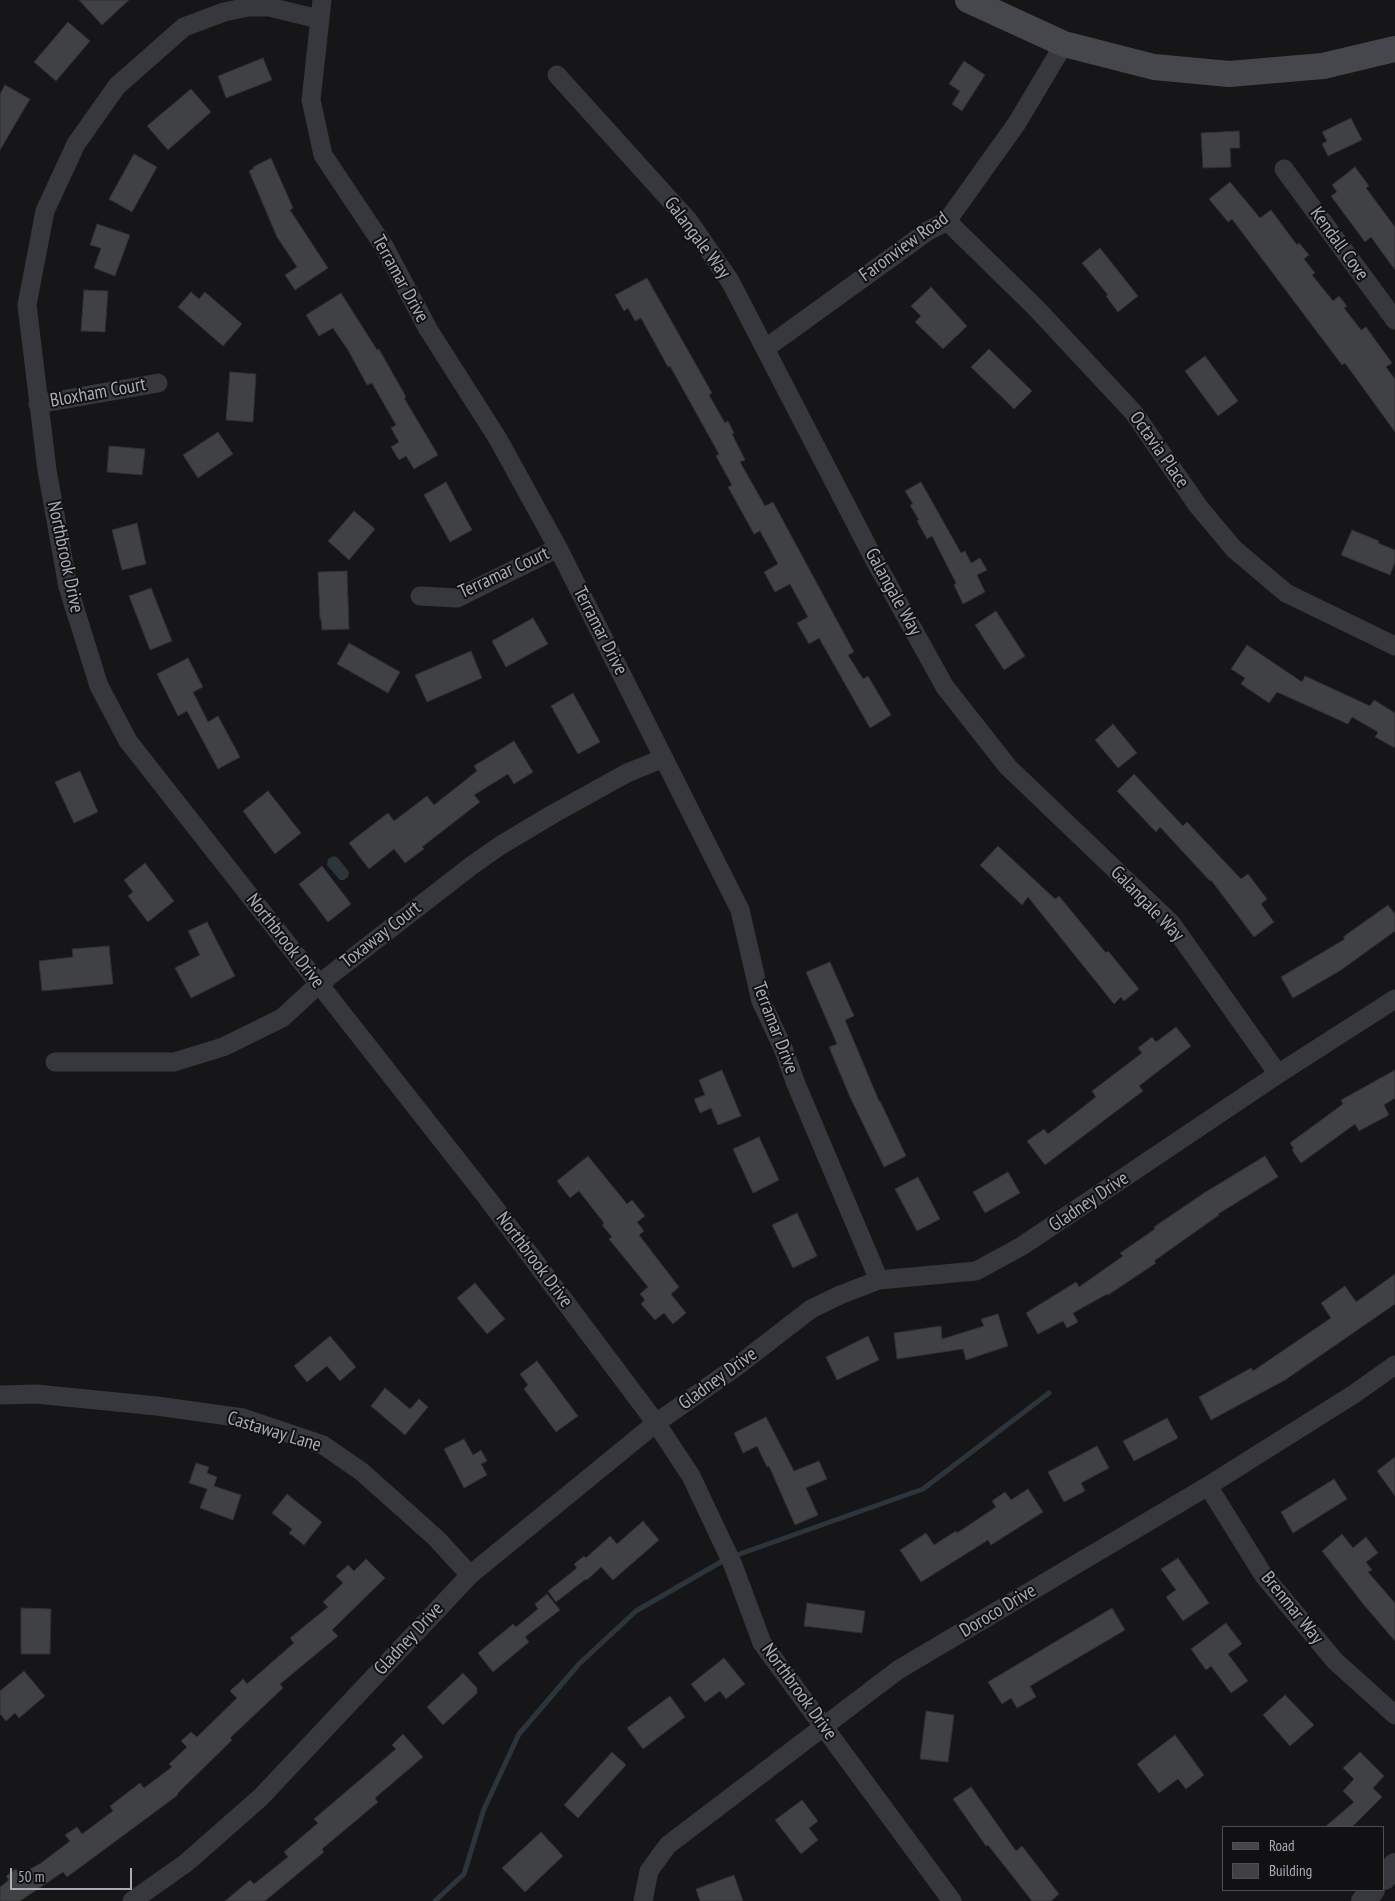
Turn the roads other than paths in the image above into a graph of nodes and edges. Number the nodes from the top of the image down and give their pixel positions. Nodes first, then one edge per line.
1 (322, 0) edge
2 (968, 0) edge
3 (319, 19) junction
4 (1064, 44) junction
5 (1395, 49) edge
6 (557, 75) dead end
7 (1284, 169) dead end
8 (947, 221) junction
9 (1395, 320) edge
10 (766, 348) junction
11 (158, 383) dead end
12 (38, 404) junction
13 (558, 548) junction
14 (420, 596) dead end
15 (1395, 646) edge
16 (664, 758) junction
17 (319, 984) junction
18 (1395, 999) edge
19 (55, 1062) dead end
20 (1278, 1074) junction
21 (880, 1280) junction
22 (1395, 1365) edge
23 (0, 1394) edge
24 (656, 1423) junction
25 (1208, 1486) junction
26 (470, 1575) junction
27 (1395, 1715) edge
28 (823, 1726) junction
29 (1395, 1865) edge
30 (1385, 1877) edge
31 (1372, 1891) edge
32 (132, 1901) edge
33 (643, 1901) edge
34 (952, 1901) edge
35 (1363, 1901) edge

1 - 3 street, Terramar Drive
2 - 4 main road
3 - 12 street, Northbrook Drive
3 - 13 street, Terramar Drive
4 - 5 main road
4 - 8 street, Faronview Road
6 - 10 street, Galangale Way
7 - 9 street, Kendall Cove
8 - 10 street, Faronview Road
8 - 15 street, Octavia Place
10 - 20 street, Galangale Way
11 - 12 street, Bloxham Court
12 - 17 street, Northbrook Drive
13 - 14 street, Terramar Court
13 - 16 street, Terramar Drive
16 - 17 street, Toxaway Court
16 - 21 street, Terramar Drive
17 - 19 street, Toxaway Court
17 - 24 street, Northbrook Drive
18 - 20 street, Gladney Drive
20 - 21 street, Gladney Drive
21 - 24 street, Gladney Drive
22 - 25 street, Doroco Drive
23 - 26 street, Castaway Lane
24 - 26 street, Gladney Drive
24 - 28 street, Northbrook Drive
25 - 27 street, Brenmar Way
25 - 28 street, Doroco Drive
26 - 32 street, Gladney Drive
28 - 33 street, Doroco Drive
28 - 34 street, Northbrook Drive
29 - 30 street
31 - 35 street

